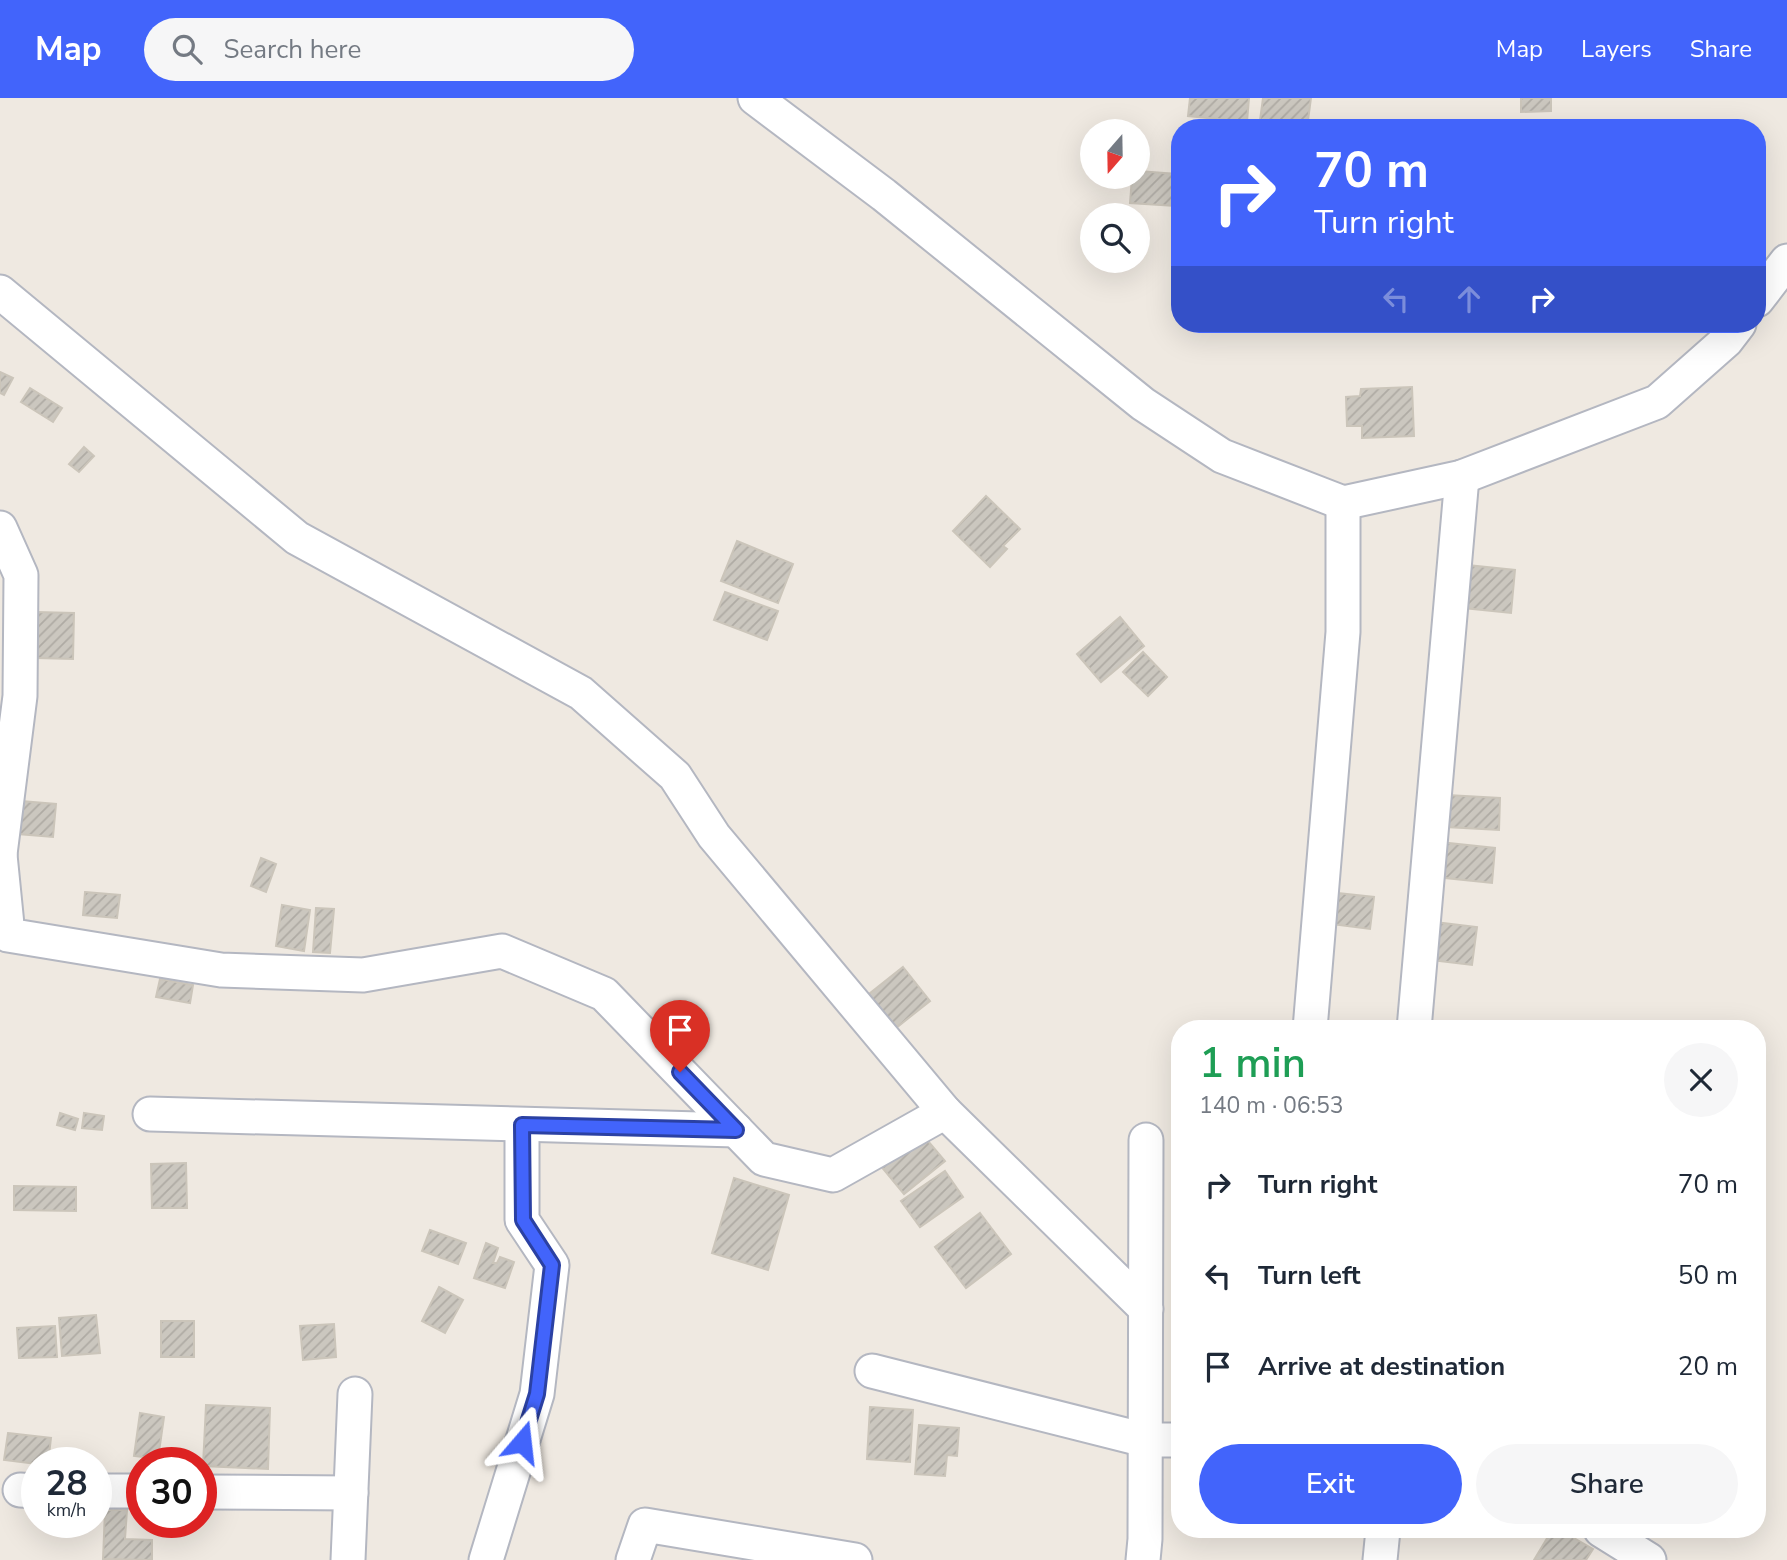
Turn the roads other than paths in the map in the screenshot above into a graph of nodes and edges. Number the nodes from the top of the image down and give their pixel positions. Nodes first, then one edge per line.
1 (755, 98) edge
2 (1787, 261) edge
3 (1766, 288) edge
4 (0, 292) edge
5 (1732, 333) edge
6 (1462, 477) junction
7 (1343, 503) junction
8 (0, 528) edge
9 (0, 854) edge
10 (1311, 1020) edge
11 (1415, 1020) edge
12 (945, 1112) junction
13 (150, 1114) dead end
14 (522, 1125) junction
15 (736, 1130) junction
16 (1146, 1140) dead end
17 (1146, 1309) junction
18 (872, 1371) dead end
19 (355, 1394) dead end
20 (1145, 1440) junction
21 (1171, 1440) edge
22 (217, 1492) edge
23 (351, 1493) junction
24 (1382, 1538) edge
25 (1614, 1538) edge
26 (348, 1560) edge
27 (486, 1560) edge
28 (633, 1560) edge
29 (855, 1560) edge
30 (1143, 1560) edge
31 (1380, 1560) edge
32 (1649, 1560) edge

1 - 7 street
2 - 3 street
4 - 12 street
5 - 6 street
6 - 7 street
6 - 11 street
7 - 10 street
8 - 9 street
9 - 15 street
12 - 15 street
12 - 17 street
13 - 14 street
14 - 15 street
14 - 27 street
16 - 17 street
17 - 20 street
18 - 20 street
19 - 23 street
20 - 21 street
20 - 30 street
22 - 23 street
23 - 26 street
24 - 31 street
25 - 32 street
28 - 29 street

